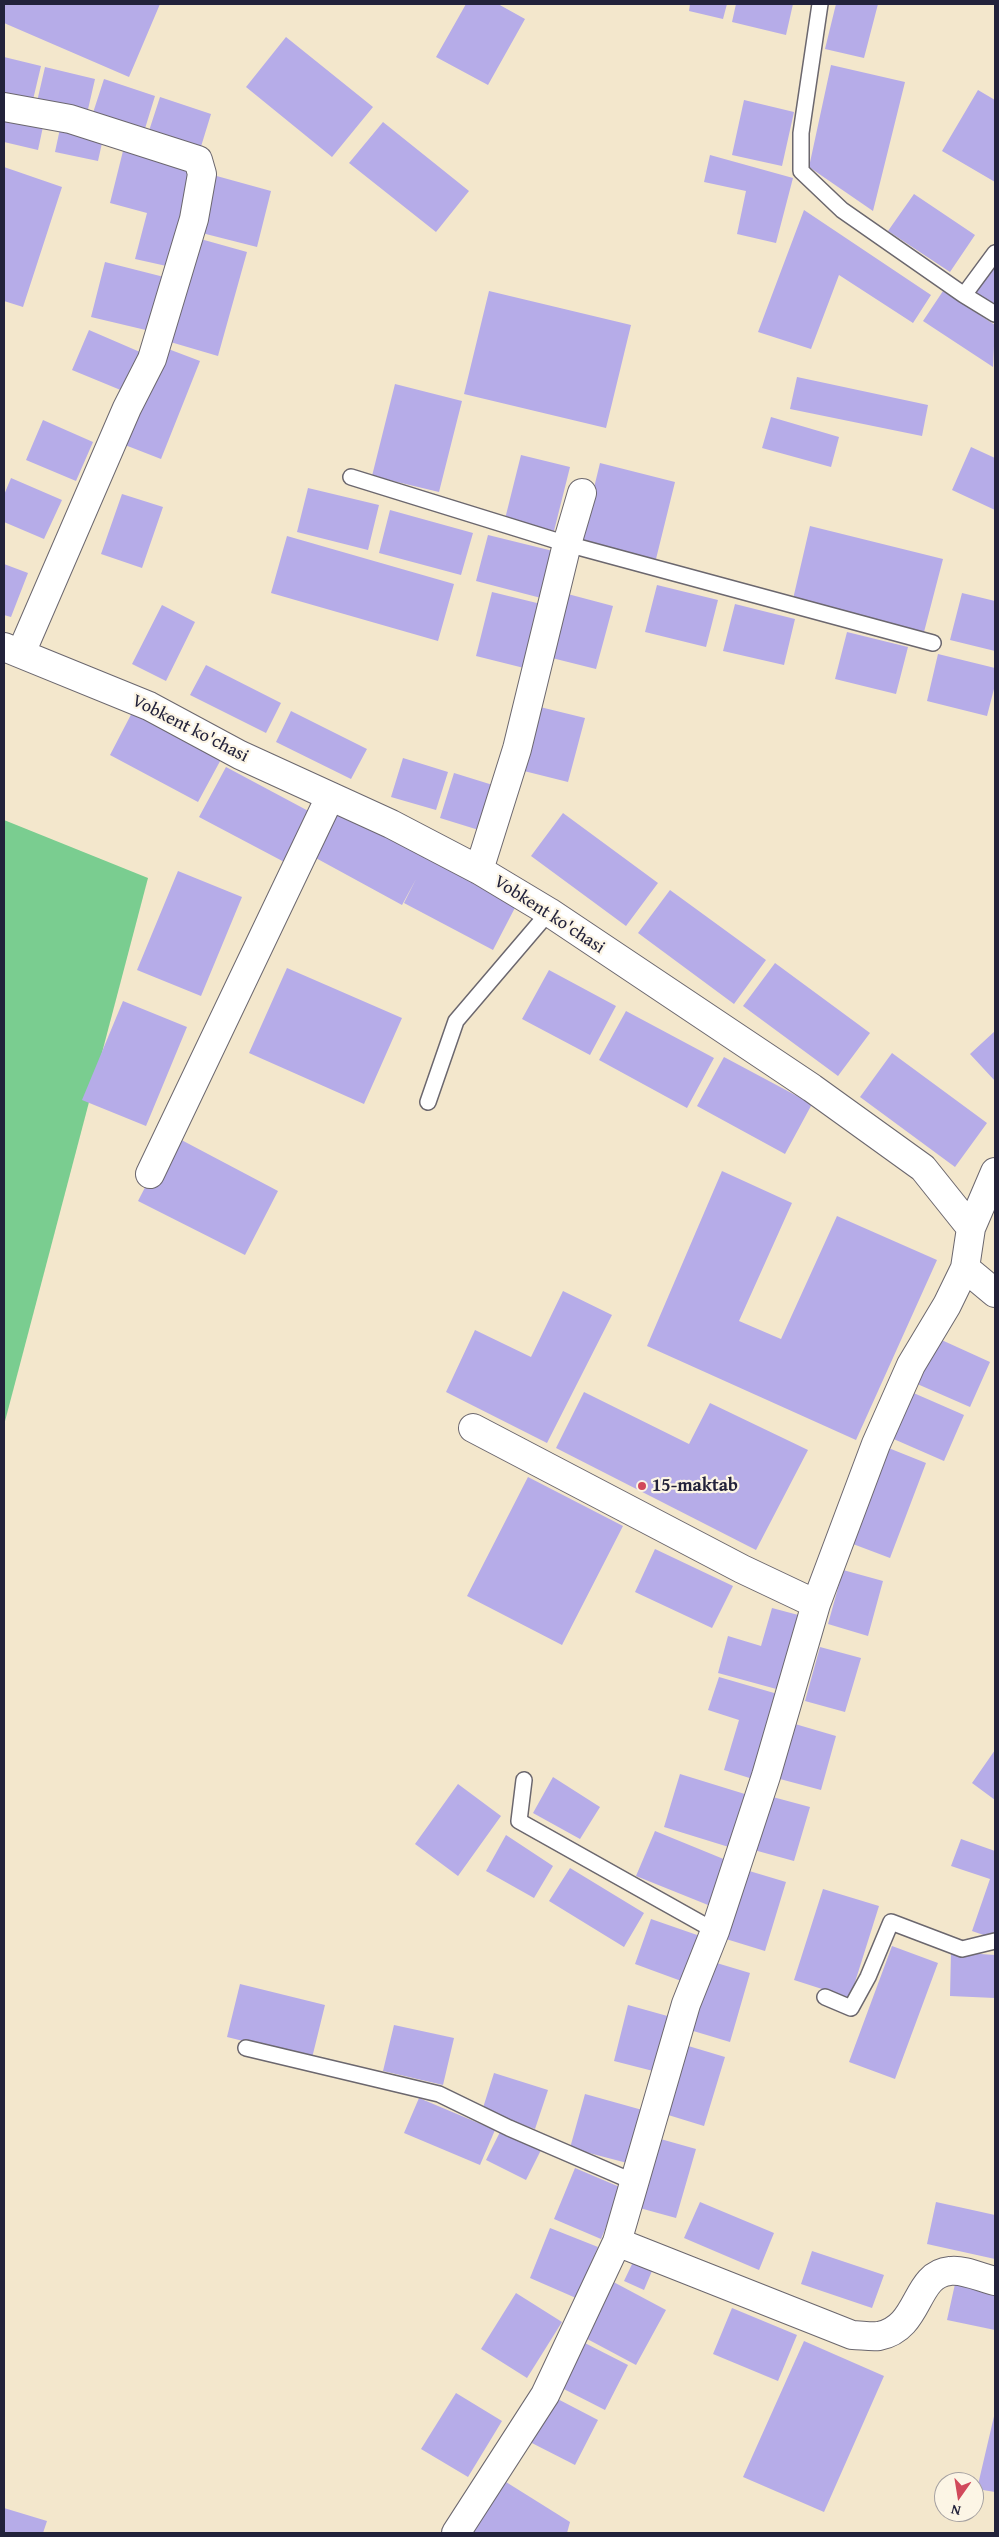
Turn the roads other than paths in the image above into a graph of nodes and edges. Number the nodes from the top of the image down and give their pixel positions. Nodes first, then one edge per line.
1 (820, 4) edge
2 (4, 107) edge
3 (995, 253) edge
4 (964, 295) junction
5 (995, 314) edge
6 (351, 477) dead end
7 (582, 493) dead end
8 (567, 544) junction
9 (933, 642) dead end
10 (12, 650) edge
11 (330, 797) junction
12 (479, 870) junction
13 (548, 912) junction
14 (428, 1102) dead end
15 (995, 1172) edge
16 (150, 1174) dead end
17 (972, 1228) junction
18 (965, 1268) junction
19 (995, 1293) edge
20 (473, 1428) dead end
21 (816, 1604) junction
22 (524, 1780) dead end
23 (715, 1931) junction
24 (995, 1941) edge
25 (825, 1997) dead end
26 (246, 2048) dead end
27 (634, 2182) junction
28 (618, 2242) junction
29 (995, 2281) edge
30 (456, 2533) edge

1 - 4 lane
2 - 10 street
3 - 4 lane
4 - 5 lane
6 - 8 lane
7 - 8 street
8 - 9 lane
8 - 12 street
10 - 11 street, Vobkent ko'chasi
11 - 12 street, Vobkent ko'chasi
11 - 16 street
12 - 13 street, Vobkent ko'chasi
13 - 14 lane
13 - 17 street, Vobkent ko'chasi
15 - 17 street
17 - 18 street
18 - 19 street
18 - 21 street
20 - 21 street
21 - 23 street
22 - 23 lane
23 - 27 street
24 - 25 lane
26 - 27 lane
27 - 28 street
28 - 29 street
28 - 30 street

